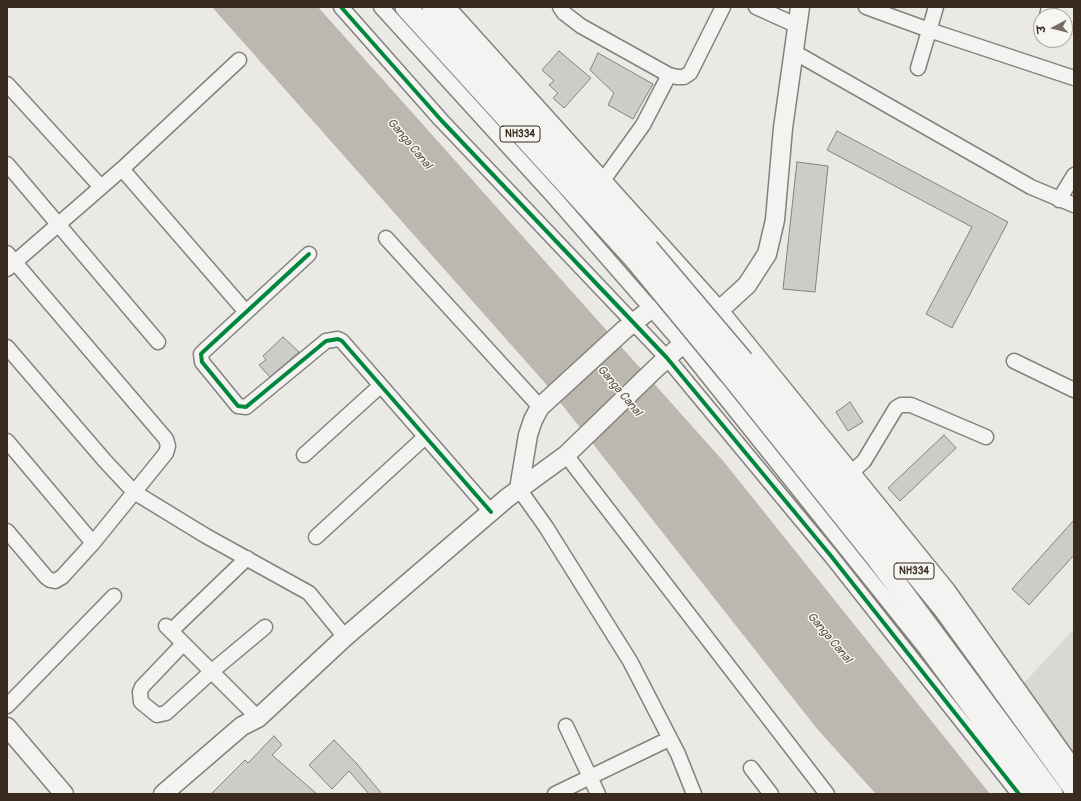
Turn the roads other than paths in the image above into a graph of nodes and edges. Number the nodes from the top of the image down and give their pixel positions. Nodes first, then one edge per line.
1 (341, 7) edge
2 (381, 7) edge
3 (406, 7) edge
4 (433, 7) edge
5 (448, 7) edge
6 (560, 7) edge
7 (723, 7) edge
8 (756, 7) edge
9 (800, 7) edge
10 (866, 7) edge
11 (936, 7) edge
12 (798, 26) junction
13 (929, 30) junction
14 (794, 52) junction
15 (239, 60) dead end
16 (918, 68) dead end
17 (669, 75) junction
18 (1074, 78) edge
19 (7, 84) edge
20 (7, 164) edge
21 (122, 169) junction
22 (1074, 174) edge
23 (604, 179) junction
24 (101, 187) junction
25 (1059, 200) junction
26 (1074, 205) edge
27 (58, 224) junction
28 (386, 238) dead end
29 (309, 254) dead end
30 (642, 254) junction
31 (10, 262) edge
32 (651, 309) junction
33 (721, 310) junction
34 (246, 312) junction
35 (629, 326) junction
36 (158, 342) dead end
37 (682, 344) junction
38 (7, 347) edge
39 (1014, 361) dead end
40 (661, 364) junction
41 (737, 367) junction
42 (380, 386) junction
43 (1074, 390) edge
44 (543, 403) junction
45 (425, 437) junction
46 (986, 437) dead end
47 (7, 441) edge
48 (304, 455) dead end
49 (566, 455) junction
50 (852, 472) junction
51 (519, 489) junction
52 (134, 492) junction
53 (491, 512) junction
54 (7, 531) edge
55 (316, 537) dead end
56 (93, 544) junction
57 (247, 558) junction
58 (114, 596) dead end
59 (265, 628) dead end
60 (346, 637) junction
61 (183, 644) junction
62 (211, 672) junction
63 (7, 706) edge
64 (258, 718) junction
65 (566, 726) dead end
66 (7, 727) edge
67 (669, 739) junction
68 (7, 747) edge
69 (1074, 767) edge
70 (751, 768) dead end
71 (591, 777) junction
72 (1074, 788) edge
73 (49, 794) edge
74 (64, 794) edge
75 (163, 794) edge
76 (182, 794) edge
77 (555, 794) edge
78 (598, 794) edge
79 (694, 794) edge
80 (771, 794) edge
81 (827, 794) edge
82 (1019, 794) edge
83 (1033, 794) edge
84 (1052, 794) edge

1 - 35 street
2 - 32 street
3 - 30 highway, NH334
4 - 30 highway, NH334
5 - 23 street
6 - 17 street
7 - 17 street
8 - 12 street
9 - 12 main road
10 - 13 street
11 - 13 street
12 - 14 main road
13 - 16 street
13 - 18 street
14 - 25 street
14 - 33 main road
15 - 21 street
17 - 23 street
19 - 24 street
20 - 27 street
21 - 24 street
21 - 34 street
22 - 25 street
23 - 33 street
24 - 27 street
25 - 26 street
27 - 31 street
27 - 36 street
28 - 44 street
29 - 34 street
30 - 41 highway, NH334, bridge
31 - 52 street
32 - 35 main road
32 - 37 street
33 - 37 main road
33 - 50 street
34 - 42 street
35 - 40 street
35 - 44 main road
37 - 40 main road
37 - 83 street
38 - 52 street
39 - 43 street
40 - 49 main road
40 - 82 street
41 - 72 highway, NH334
41 - 84 highway, NH334
42 - 45 street
42 - 48 street
44 - 51 main road
45 - 53 street
45 - 55 street
46 - 50 street
47 - 56 street
49 - 51 main road
49 - 81 street
50 - 69 street
51 - 53 main road
51 - 67 street
52 - 56 street
52 - 57 street
53 - 60 main road
54 - 56 street
57 - 60 street
57 - 61 street
58 - 63 street
59 - 62 street
60 - 64 main road
61 - 62 street
61 - 62 street
62 - 64 street
64 - 75 main road
64 - 76 main road
65 - 71 street
66 - 74 main road
67 - 71 street
67 - 79 street
68 - 73 main road
70 - 80 street
71 - 77 street
71 - 78 street

